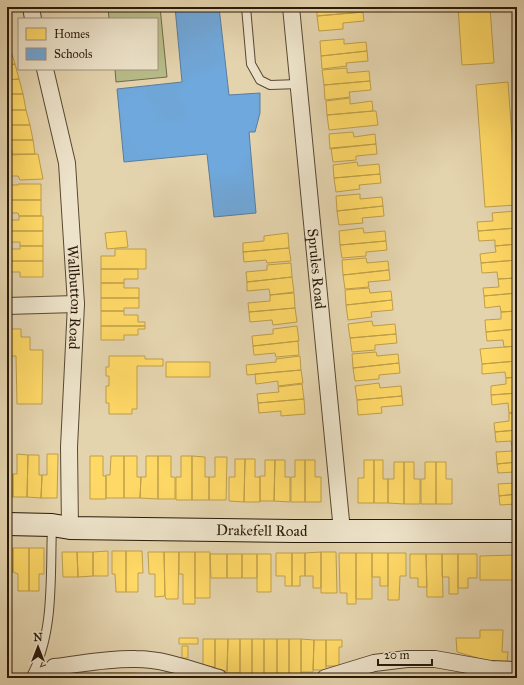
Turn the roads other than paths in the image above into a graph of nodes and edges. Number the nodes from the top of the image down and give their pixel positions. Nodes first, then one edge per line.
1 (31, 7) edge
2 (246, 7) edge
3 (291, 7) edge
4 (34, 18) edge
5 (45, 70) edge
6 (299, 84) junction
7 (76, 304) junction
8 (7, 306) edge
9 (7, 524) edge
10 (61, 526) junction
11 (342, 531) junction
12 (517, 531) edge
13 (54, 667) joint
14 (517, 670) edge
15 (31, 676) edge
16 (219, 678) edge
17 (325, 678) edge

1 - 4 street
2 - 6 lane
3 - 6 street, Sprules Road
5 - 7 street, Wallbutton Road
6 - 11 street, Sprules Road
7 - 8 street
7 - 10 street, Wallbutton Road
9 - 10 main road, Drakefell Road
10 - 11 main road, Drakefell Road
10 - 15 lane
11 - 12 main road, Drakefell Road
13 - 15 lane
13 - 16 street
14 - 17 street

